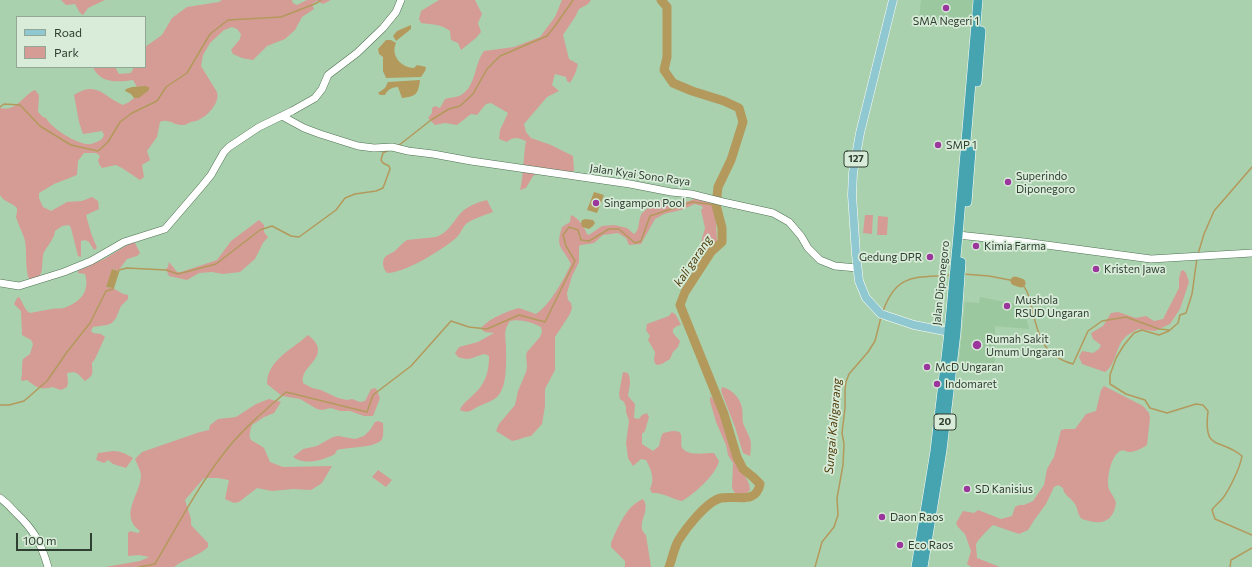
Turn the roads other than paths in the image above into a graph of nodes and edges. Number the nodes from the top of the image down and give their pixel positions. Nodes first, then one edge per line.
1 (401, 0) edge
2 (893, 0) edge
3 (978, 0) edge
4 (984, 0) edge
5 (282, 116) junction
6 (968, 149) junction
7 (961, 235) junction
8 (1252, 253) edge
9 (857, 268) junction
10 (0, 283) edge
11 (952, 332) junction
12 (0, 498) edge
13 (926, 530) junction
14 (48, 567) edge
15 (916, 567) edge
16 (923, 567) edge

1 - 5 street
2 - 9 main road, 127
3 - 6 highway, Jalan Diponegoro / 20
4 - 6 highway, Jalan Diponegoro / 20
5 - 9 street, Jalan Kyai Sono Raya
5 - 10 street
6 - 7 highway, Jalan Diponegoro / 20
7 - 8 street
7 - 11 highway, Jalan Diponegoro / 20
9 - 11 main road, 127
11 - 13 highway, Jalan Diponegoro / 20
12 - 14 street
13 - 15 highway, Jalan Diponegoro / 20
13 - 16 highway, Jalan Diponegoro / 20

